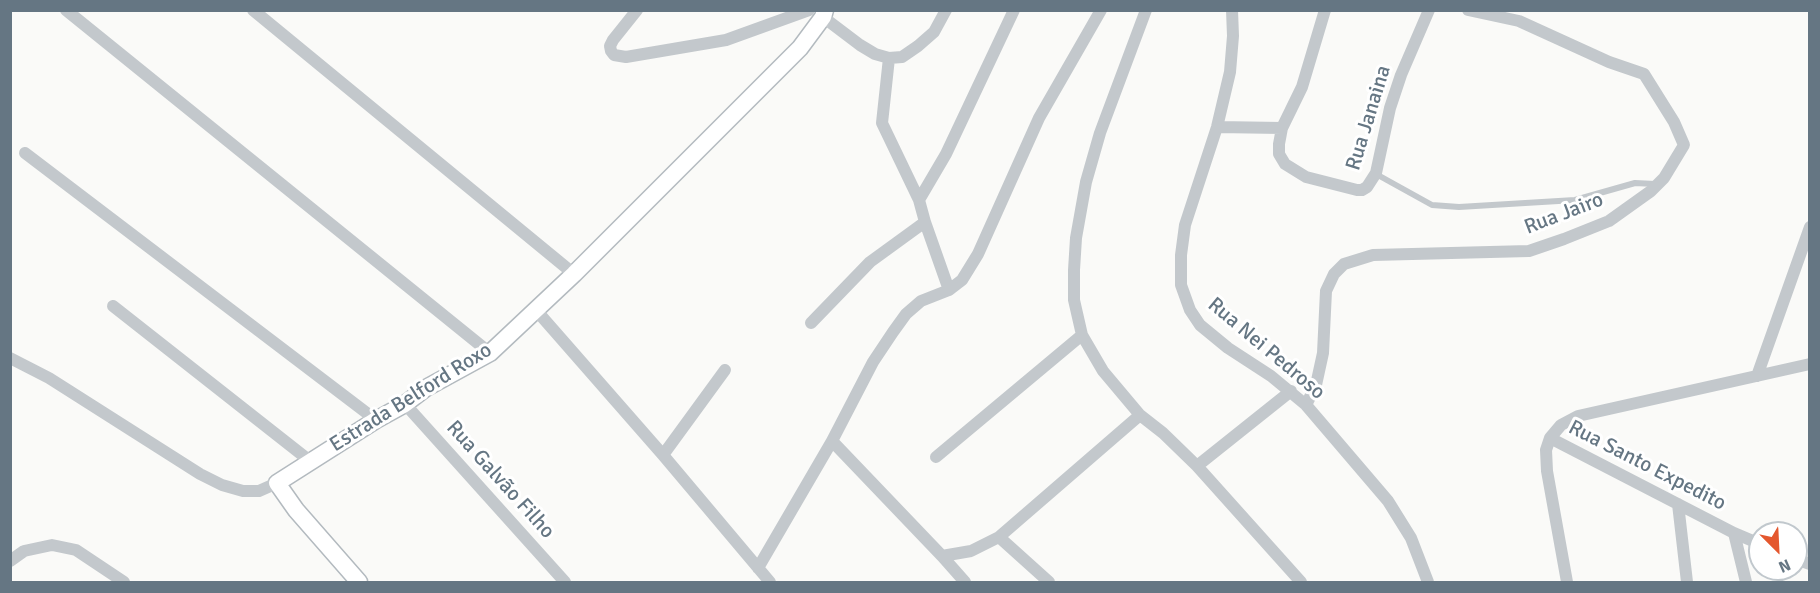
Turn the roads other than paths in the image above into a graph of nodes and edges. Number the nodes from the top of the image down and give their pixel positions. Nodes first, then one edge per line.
1 (66, 10) edge
2 (253, 10) edge
3 (637, 10) edge
4 (946, 10) edge
5 (1014, 10) edge
6 (1101, 10) edge
7 (1146, 10) edge
8 (1232, 10) edge
9 (1325, 10) edge
10 (1429, 10) edge
11 (1468, 10) edge
12 (819, 13) edge
13 (889, 58) junction
14 (1217, 127) junction
15 (1282, 128) junction
16 (25, 153) dead end
17 (1376, 173) junction
18 (1658, 184) junction
19 (919, 200) junction
20 (925, 222) junction
21 (1809, 226) edge
22 (574, 274) junction
23 (949, 290) junction
24 (113, 306) dead end
25 (536, 310) junction
26 (811, 323) dead end
27 (1083, 335) junction
28 (490, 353) junction
29 (10, 358) edge
30 (1809, 364) edge
31 (725, 370) dead end
32 (1757, 376) junction
33 (1291, 391) junction
34 (405, 404) junction
35 (1306, 405) junction
36 (1140, 415) junction
37 (376, 420) junction
38 (1550, 438) junction
39 (832, 441) junction
40 (663, 455) junction
41 (936, 457) dead end
42 (310, 461) junction
43 (1197, 466) junction
44 (277, 483) junction
45 (1678, 504) junction
46 (1734, 533) junction
47 (999, 537) junction
48 (1748, 539) edge
49 (942, 556) junction
50 (10, 561) edge
51 (758, 568) junction
52 (124, 582) edge
53 (359, 582) edge
54 (565, 582) edge
55 (770, 582) edge
56 (965, 582) edge
57 (1049, 582) edge
58 (1301, 582) edge
59 (1428, 582) edge
60 (1567, 582) edge
61 (1687, 582) edge
62 (1746, 582) edge

1 - 28 street
2 - 22 street
3 - 12 street
4 - 13 street
5 - 19 street
6 - 23 street
7 - 27 street
8 - 14 street, Rua Nei Pedroso
9 - 15 street, Rua Janaina
10 - 17 street, Rua Janaina
11 - 18 street, Rua Jairo
12 - 13 street
12 - 22 street, Estrada Belford Roxo
13 - 19 street
14 - 15 street
14 - 33 street, Rua Nei Pedroso
15 - 17 street, Rua Janaina
16 - 37 street
17 - 18 lane
18 - 35 street, Rua Jairo
19 - 20 street
20 - 23 street
20 - 26 street
21 - 32 street
22 - 25 street, Estrada Belford Roxo
23 - 39 street
24 - 42 street
25 - 28 street, Estrada Belford Roxo
25 - 40 street
27 - 36 street
27 - 41 street
28 - 34 street, Estrada Belford Roxo
29 - 44 street, Estrada Belford Roxo
30 - 32 street
31 - 40 street
32 - 38 street
33 - 35 street, Rua Nei Pedroso
33 - 43 street
34 - 37 street, Estrada Belford Roxo
34 - 54 street, Rua Galvão Filho
35 - 59 street, Rua Nei Pedroso
36 - 43 street
36 - 47 street
37 - 42 street, Estrada Belford Roxo
38 - 45 street, Rua Santo Expedito
38 - 60 street
39 - 49 street
39 - 51 street
40 - 51 street
42 - 44 street, Estrada Belford Roxo
43 - 58 street
44 - 53 street
45 - 46 street, Rua Santo Expedito
45 - 61 street
46 - 48 street, Rua Santo Expedito
46 - 62 street
47 - 49 street
47 - 57 street
49 - 56 street
50 - 52 street
51 - 55 street

